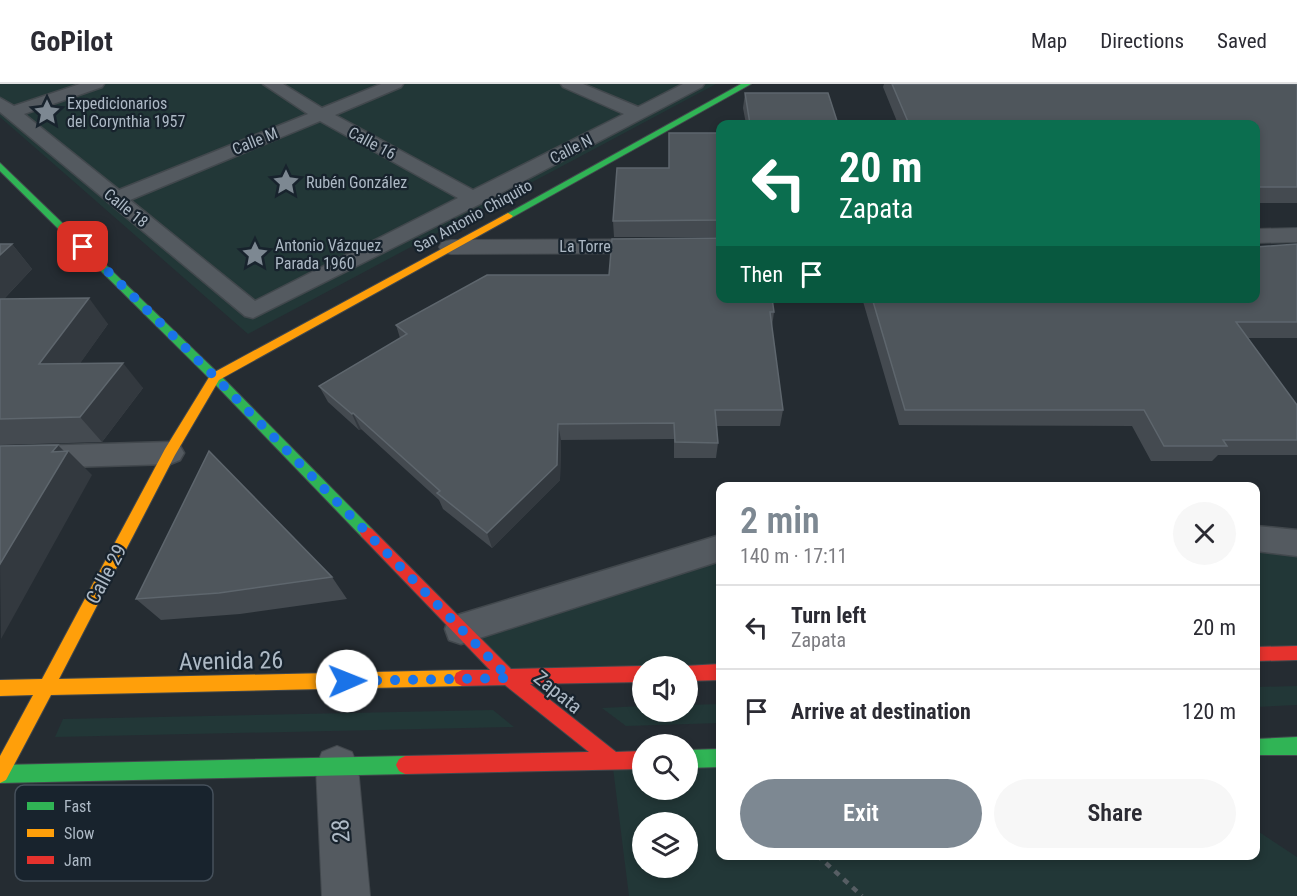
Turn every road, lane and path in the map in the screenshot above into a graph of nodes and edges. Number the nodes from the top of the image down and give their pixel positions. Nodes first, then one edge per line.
1 (96, 84) edge
2 (271, 84) edge
3 (395, 84) edge
4 (569, 84) edge
5 (696, 84) edge
6 (747, 84) edge
7 (6, 107) edge
8 (320, 114) junction
9 (639, 114) junction
10 (654, 136) junction
11 (687, 136) edge
12 (0, 166) edge
13 (0, 183) edge
14 (16, 183) junction
15 (115, 199) junction
16 (475, 199) junction
17 (1297, 235) edge
18 (1260, 236) edge
19 (716, 246) edge
20 (451, 247) junction
21 (253, 311) joint
22 (215, 377) junction
23 (170, 453) junction
24 (0, 458) edge
25 (1260, 539) edge
26 (1297, 543) edge
27 (716, 549) edge
28 (461, 629) junction
29 (1297, 653) edge
30 (1260, 654) edge
31 (716, 672) edge
32 (698, 673) edge
33 (632, 674) edge
34 (509, 678) junction
35 (46, 687) junction
36 (0, 688) edge
37 (1297, 746) edge
38 (1260, 747) edge
39 (716, 758) edge
40 (698, 759) edge
41 (612, 760) junction
42 (632, 760) edge
43 (337, 767) junction
44 (0, 774) edge
45 (822, 860) edge
46 (346, 896) edge
47 (862, 896) edge

1 - 7 lane
2 - 8 lane, Calle 16
3 - 8 lane, Calle M
4 - 9 lane
5 - 9 lane, Calle N
6 - 10 main road, San Antonio Chiquito
7 - 15 lane, Calle 18
8 - 15 lane, Calle M
8 - 16 lane, Calle 16
9 - 16 lane, Calle N
10 - 11 lane
10 - 20 main road, San Antonio Chiquito
12 - 14 main road, Zapata
13 - 14 main road
14 - 22 main road, Zapata
15 - 21 lane, Calle 18
16 - 21 lane, Calle N
17 - 18 street
19 - 20 street, La Torre
20 - 22 main road, San Antonio Chiquito
22 - 23 main road, Calle 29
22 - 28 main road, Zapata
23 - 24 lane
23 - 35 main road, Calle 29
25 - 26 lane
27 - 28 lane
28 - 34 main road, Zapata
29 - 30 main road
31 - 32 main road
33 - 34 main road, Avenida 26
34 - 35 main road, Avenida 26
34 - 41 main road, Zapata
35 - 36 main road, Avenida 26
35 - 44 main road, Calle 29
37 - 38 main road
39 - 40 main road
41 - 42 main road
41 - 43 main road
43 - 44 main road
43 - 46 street, 28
45 - 47 path

